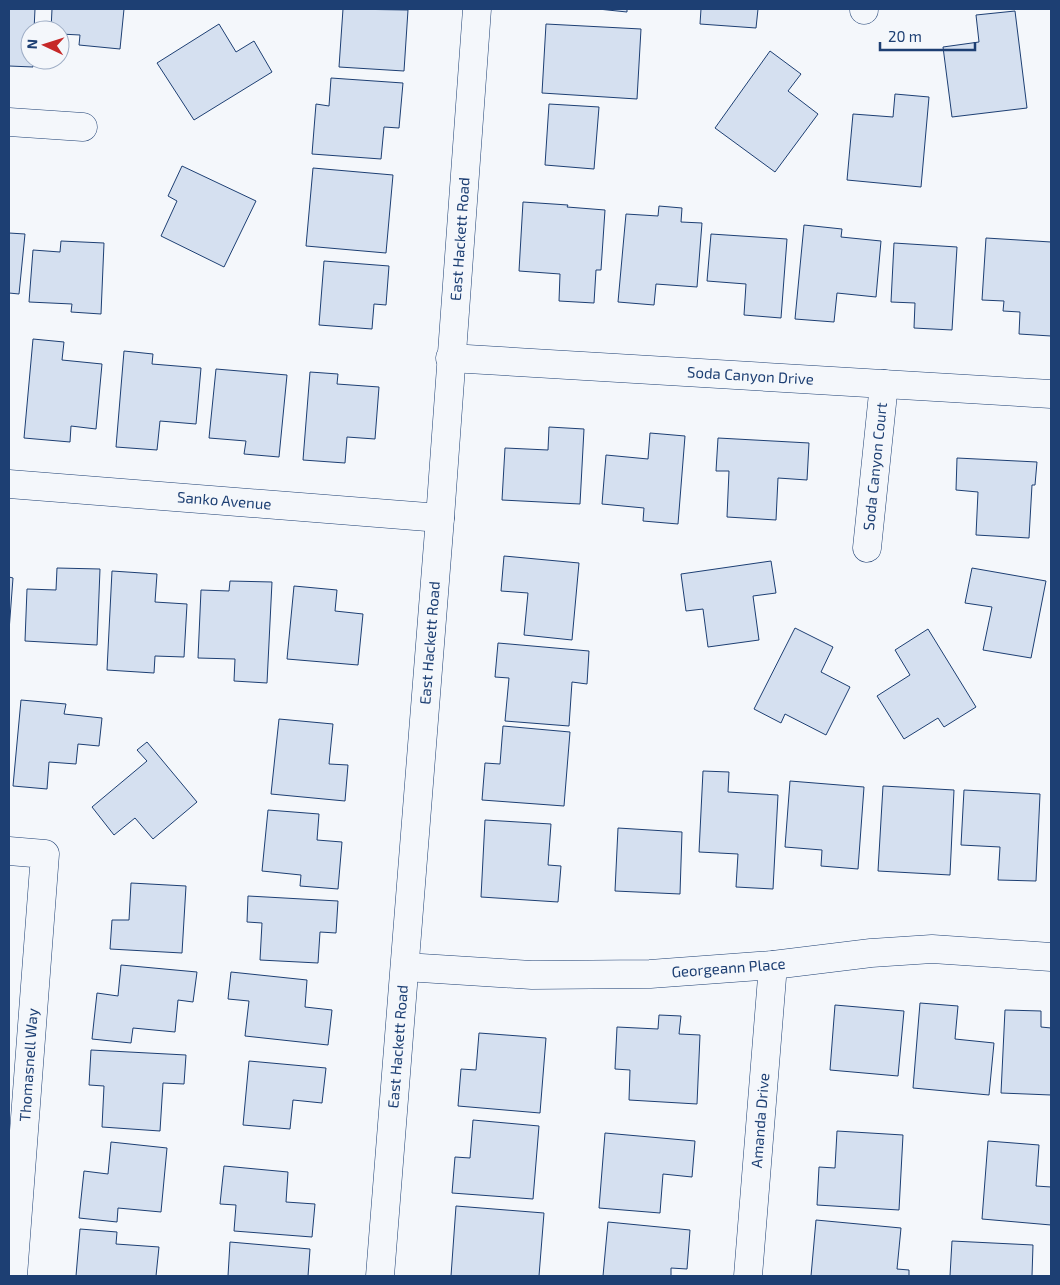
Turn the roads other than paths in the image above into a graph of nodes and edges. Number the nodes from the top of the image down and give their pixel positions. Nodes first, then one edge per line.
1 (477, 9) edge
2 (9, 122) edge
3 (83, 127) dead end
4 (450, 358) junction
5 (884, 384) junction
6 (1051, 394) edge
7 (9, 484) edge
8 (440, 518) junction
9 (867, 548) dead end
10 (9, 852) edge
11 (1051, 957) edge
12 (773, 965) junction
13 (405, 967) junction
14 (13, 1276) edge
15 (380, 1276) edge
16 (748, 1276) edge

1 - 4 street, East Hackett Road
2 - 3 street
4 - 5 street, Soda Canyon Drive
4 - 8 street, East Hackett Road
5 - 6 street, Soda Canyon Drive
5 - 9 street, Soda Canyon Court
7 - 8 street, Sanko Avenue
8 - 13 street, East Hackett Road
10 - 14 street, Thomasnell Way
11 - 12 street, Georgeann Place
12 - 13 street, Georgeann Place
12 - 16 street, Amanda Drive
13 - 15 street, East Hackett Road

